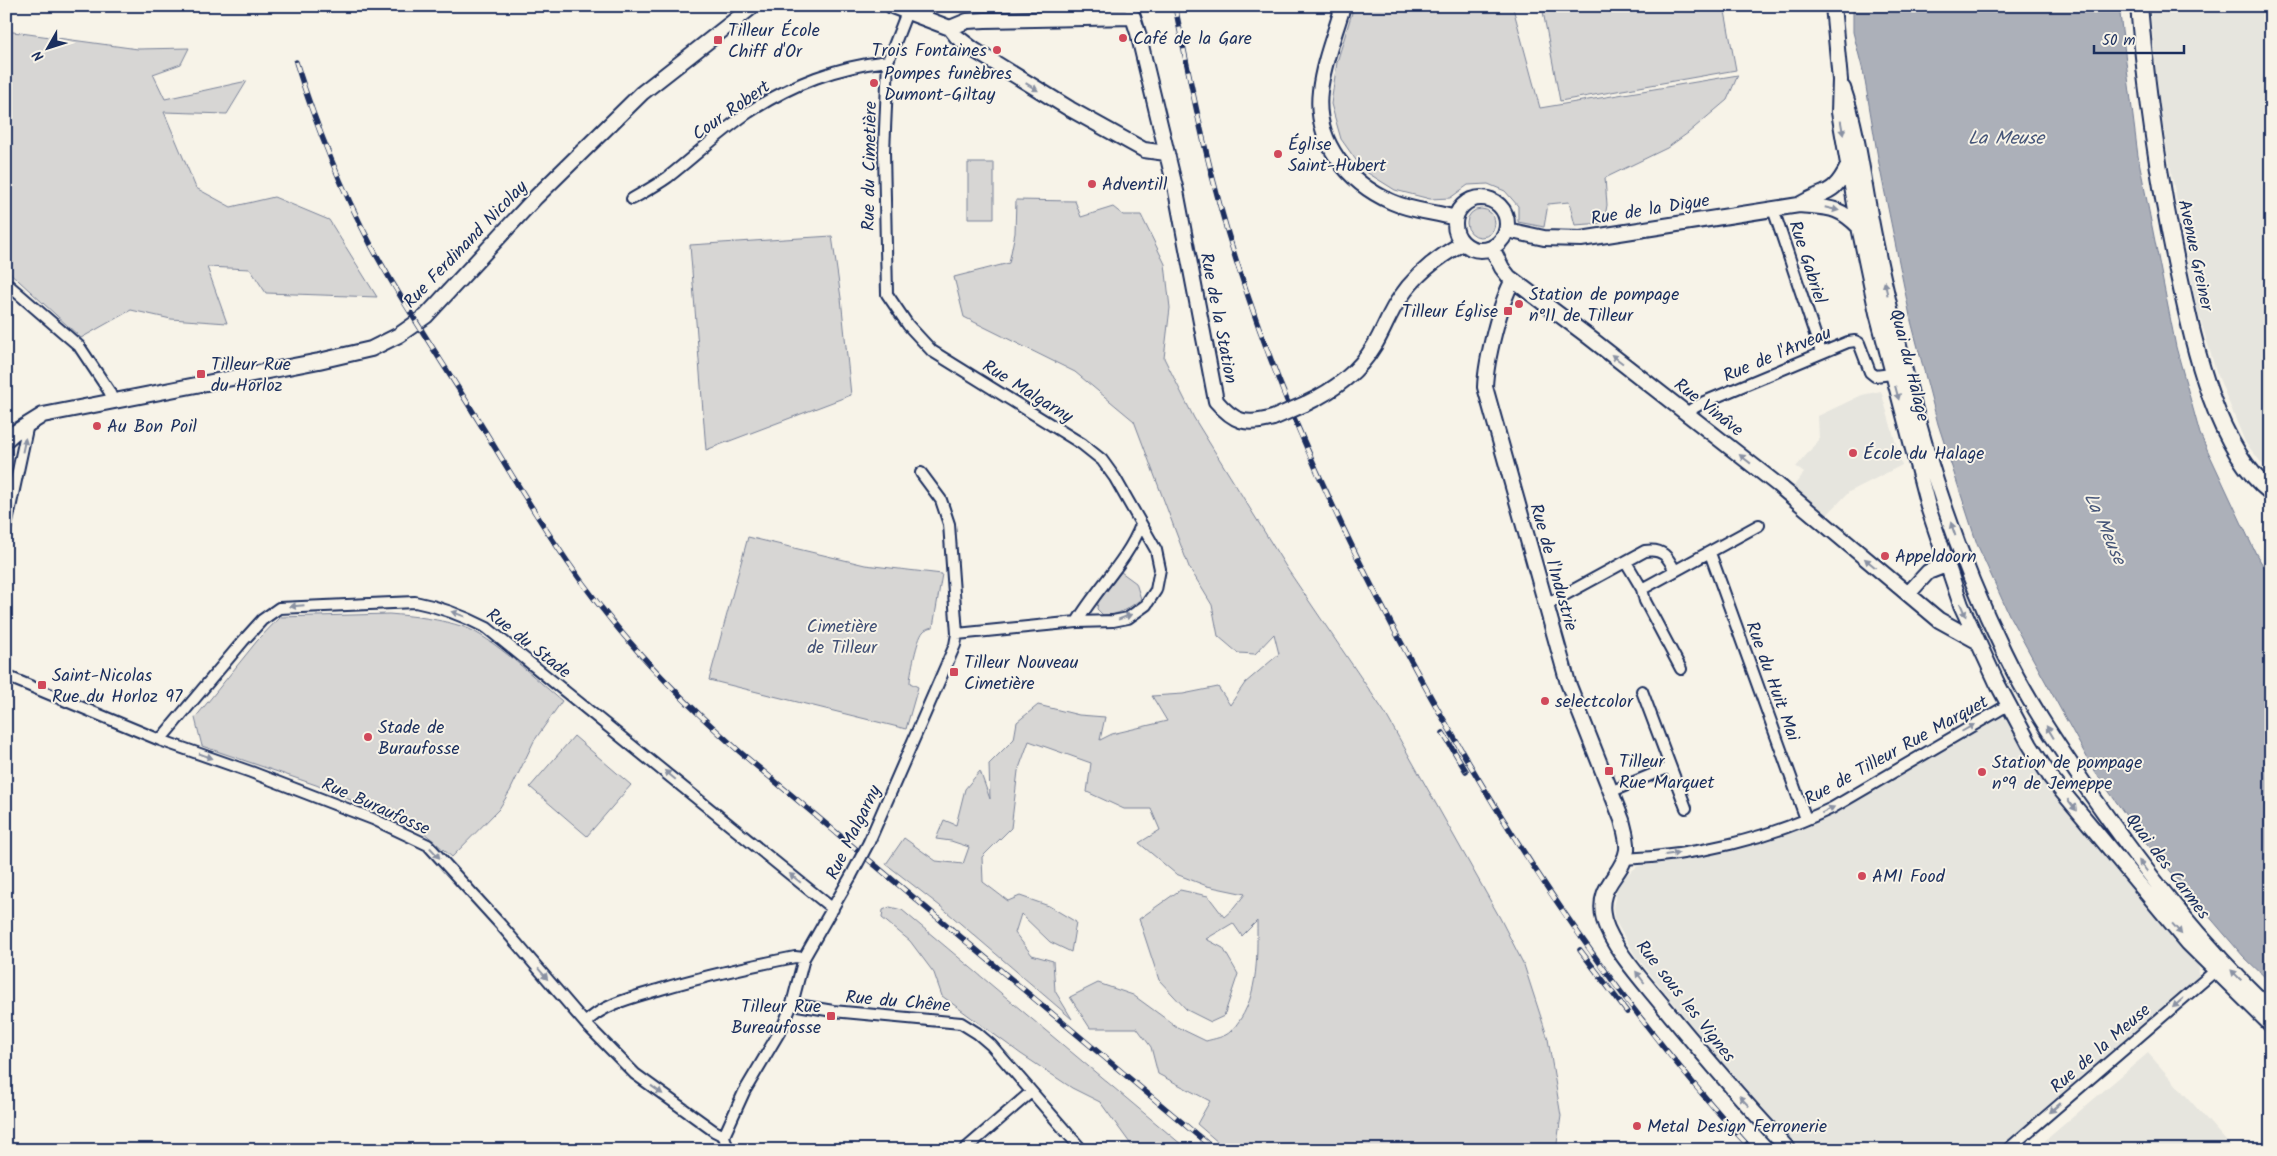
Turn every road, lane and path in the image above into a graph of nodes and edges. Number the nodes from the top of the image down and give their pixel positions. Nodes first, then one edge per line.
1 (752, 6) edge
2 (892, 6) edge
3 (1343, 6) edge
4 (1833, 6) edge
5 (2139, 6) edge
6 (907, 12) junction
7 (1132, 12) edge
8 (950, 28) junction
9 (888, 61) junction
10 (1840, 80) junction
11 (1166, 153) junction
12 (1848, 166) junction
13 (632, 199) dead end
14 (1799, 205) junction
15 (1773, 209) junction
16 (1455, 218) junction
17 (1859, 226) junction
18 (1506, 230) junction
19 (1463, 243) junction
20 (1492, 248) junction
21 (1513, 280) junction
22 (6, 283) edge
23 (887, 294) joint
24 (1821, 352) junction
25 (1892, 374) junction
26 (114, 402) junction
27 (1688, 414) junction
28 (28, 424) junction
29 (6, 440) edge
30 (921, 473) dead end
31 (2271, 492) edge
32 (1141, 525) junction
33 (1759, 525) dead end
34 (6, 527) edge
35 (1710, 553) junction
36 (1626, 562) junction
37 (1946, 565) junction
38 (1675, 571) junction
39 (1642, 589) junction
40 (1908, 594) junction
41 (1546, 605) junction
42 (1077, 622) junction
43 (957, 634) junction
44 (1977, 641) junction
45 (2005, 654) junction
46 (1682, 669) dead end
47 (6, 676) edge
48 (1642, 690) dead end
49 (2008, 705) junction
50 (160, 740) junction
51 (1670, 767) junction
52 (1610, 792) junction
53 (1686, 808) dead end
54 (1806, 819) junction
55 (1624, 859) junction
56 (833, 909) junction
57 (804, 958) junction
58 (2215, 971) junction
59 (792, 1004) junction
60 (2271, 1010) edge
61 (585, 1023) junction
62 (2271, 1025) edge
63 (1031, 1092) junction
64 (724, 1136) junction
65 (728, 1150) edge
66 (964, 1150) edge
67 (1082, 1150) edge
68 (1789, 1150) edge
69 (2007, 1150) edge

1 - 26 street, Rue Ferdinand Nicolay
2 - 6 street
3 - 16 street
4 - 10 street, Quai du Halage
5 - 31 main road, Avenue Greiner
6 - 8 street
6 - 9 street, Rue du Cimetière
7 - 8 street
7 - 11 street, Rue de la Station
8 -> 11 street
9 - 13 street, Cour Robert
9 - 23 street, Rue du Cimetière
10 -> 12 street, Quai du Halage
45 -> 10 street, Quai du Halage
11 - 19 street, Rue de la Station, bridge
12 - 14 street, Rue de la Digue
12 - 17 street, Quai du Halage
14 - 15 street, Rue de la Digue
14 -> 17 street, Rue de la Digue
15 - 18 street, Rue de la Digue
15 - 24 street, Rue Gabriel
16 - 18 street
16 - 19 street
17 - 25 street, Quai du Halage
18 - 20 street
19 - 20 street
20 - 21 street, Rue Vinâve
27 -> 21 street, Rue Vinâve
21 - 41 street, Rue de l'Industrie
22 - 26 street
23 - 32 street, Rue Malgarny
24 - 25 street, Rue de l'Arveau
24 - 27 street, Rue de l'Arveau
25 -> 37 street, Quai du Halage
26 - 28 street, Rue Ferdinand Nicolay
40 -> 27 street, Rue Vinâve
28 - 29 street, Rue Ferdinand Nicolay
34 -> 28 street
30 - 43 street
32 - 42 street
42 -> 32 street, Rue Malgarny
33 - 35 street
35 - 38 street
35 - 54 street, Rue du Huit Mai
36 - 38 street
36 - 39 street
36 - 41 street
37 - 40 street
37 -> 44 street, Quai du Halage
37 - 45 street
38 - 39 street
39 - 46 street
40 - 44 street, Rue Vinâve
41 - 52 street, Rue de l'Industrie
42 - 43 street, Rue Malgarny
43 - 56 street, Rue Malgarny, bridge
44 - 49 street, Quai du Halage
60 -> 45 street, Quai des Carmes
47 - 50 street, Rue Buraufosse
48 - 51 street
54 -> 49 street, Rue de Tilleur Rue Marquet
49 -> 58 street, Quai des Carmes
56 -> 50 street, Rue du Stade
50 -> 61 street, Rue Buraufosse
51 - 52 street
51 - 53 street
52 - 55 street, Rue de l'Industrie
55 -> 54 street, Rue de Tilleur Rue Marquet
68 -> 55 street, Rue sous les Vignes
56 - 57 street, Rue Malgarny
57 - 59 street, Rue Malgarny
57 - 61 street
58 - 62 street, Quai des Carmes
58 -> 69 street, Rue de la Meuse
59 - 63 street, Rue du Chêne
59 - 64 street, Rue Malgarny
61 -> 64 street, Rue Buraufosse
63 - 66 street
63 - 67 street, Rue du Chêne
64 - 65 street

